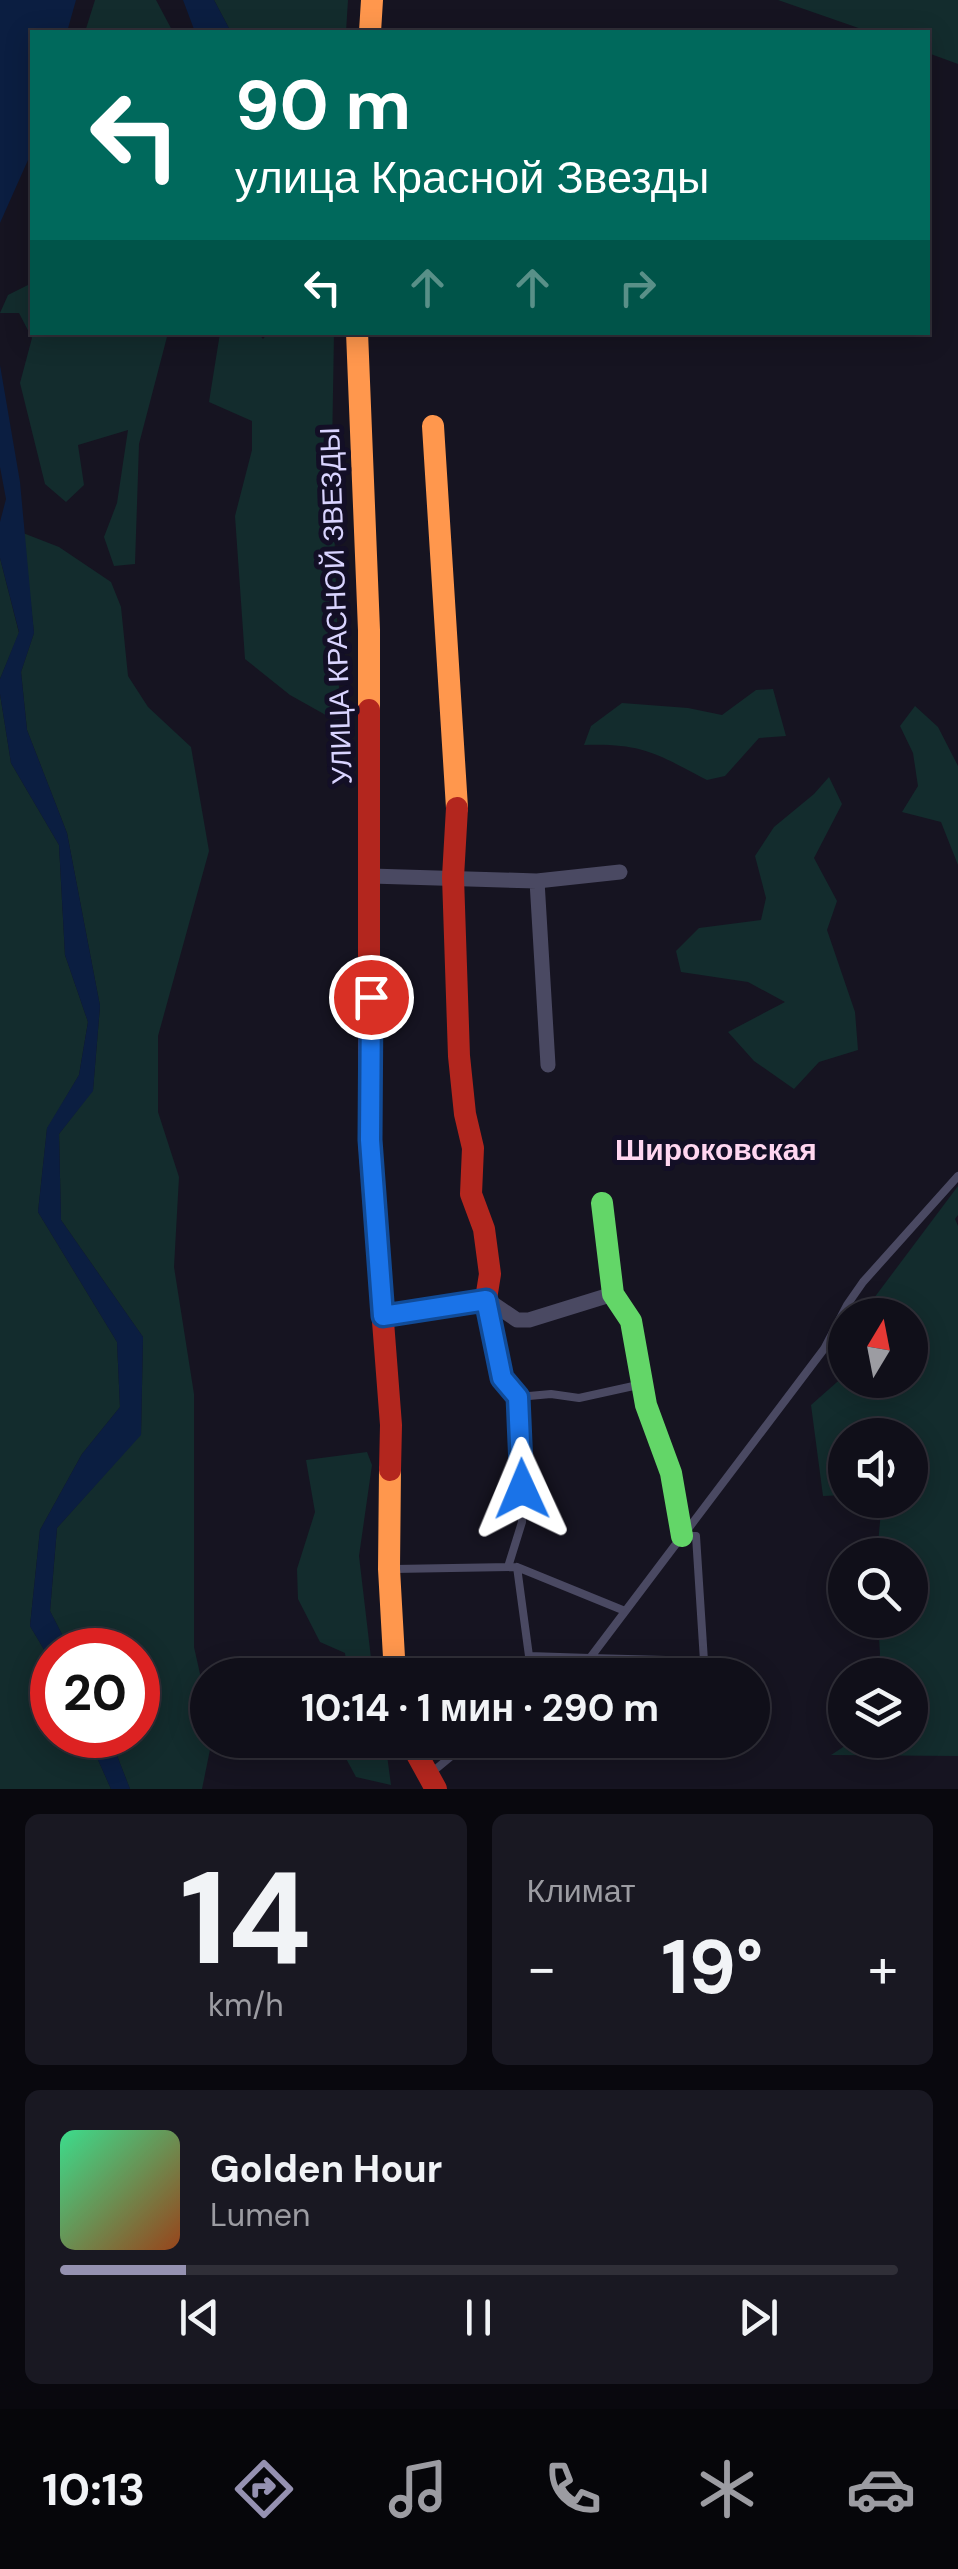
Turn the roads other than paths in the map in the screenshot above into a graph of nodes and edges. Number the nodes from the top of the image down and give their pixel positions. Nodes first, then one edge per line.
1 (372, 0) edge
2 (370, 30) edge
3 (357, 335) edge
4 (433, 426) dead end
5 (620, 872) dead end
6 (371, 876) junction
7 (452, 877) junction
8 (536, 881) junction
9 (548, 1065) dead end
10 (958, 1176) edge
11 (602, 1203) dead end
12 (613, 1294) junction
13 (486, 1300) junction
14 (383, 1316) junction
15 (643, 1384) junction
16 (518, 1397) junction
17 (682, 1536) junction
18 (512, 1567) junction
19 (390, 1568) junction
20 (625, 1611) junction
21 (395, 1658) edge
22 (590, 1658) joint
23 (704, 1658) edge
24 (419, 1758) edge
25 (454, 1758) edge
26 (432, 1782) edge

1 - 2 street
3 - 6 street, УЛИЦА КРАСНОЙ ЗВЕЗДЫ
4 - 7 street
5 - 8 street
6 - 7 street
6 - 14 street, УЛИЦА КРАСНОЙ ЗВЕЗДЫ
7 - 8 street
7 - 13 street
8 - 9 street
10 - 17 lane
11 - 12 street
12 - 13 street
12 - 15 street
13 - 14 street
13 - 16 lane
14 - 19 street, УЛИЦА КРАСНОЙ ЗВЕЗДЫ
15 - 16 lane
15 - 17 street
16 - 18 lane
17 - 20 lane
17 - 23 lane
18 - 19 lane
18 - 20 lane
18 - 22 lane
19 - 21 street, УЛИЦА КРАСНОЙ ЗВЕЗДЫ
20 - 22 lane
24 - 26 street
25 - 26 lane

